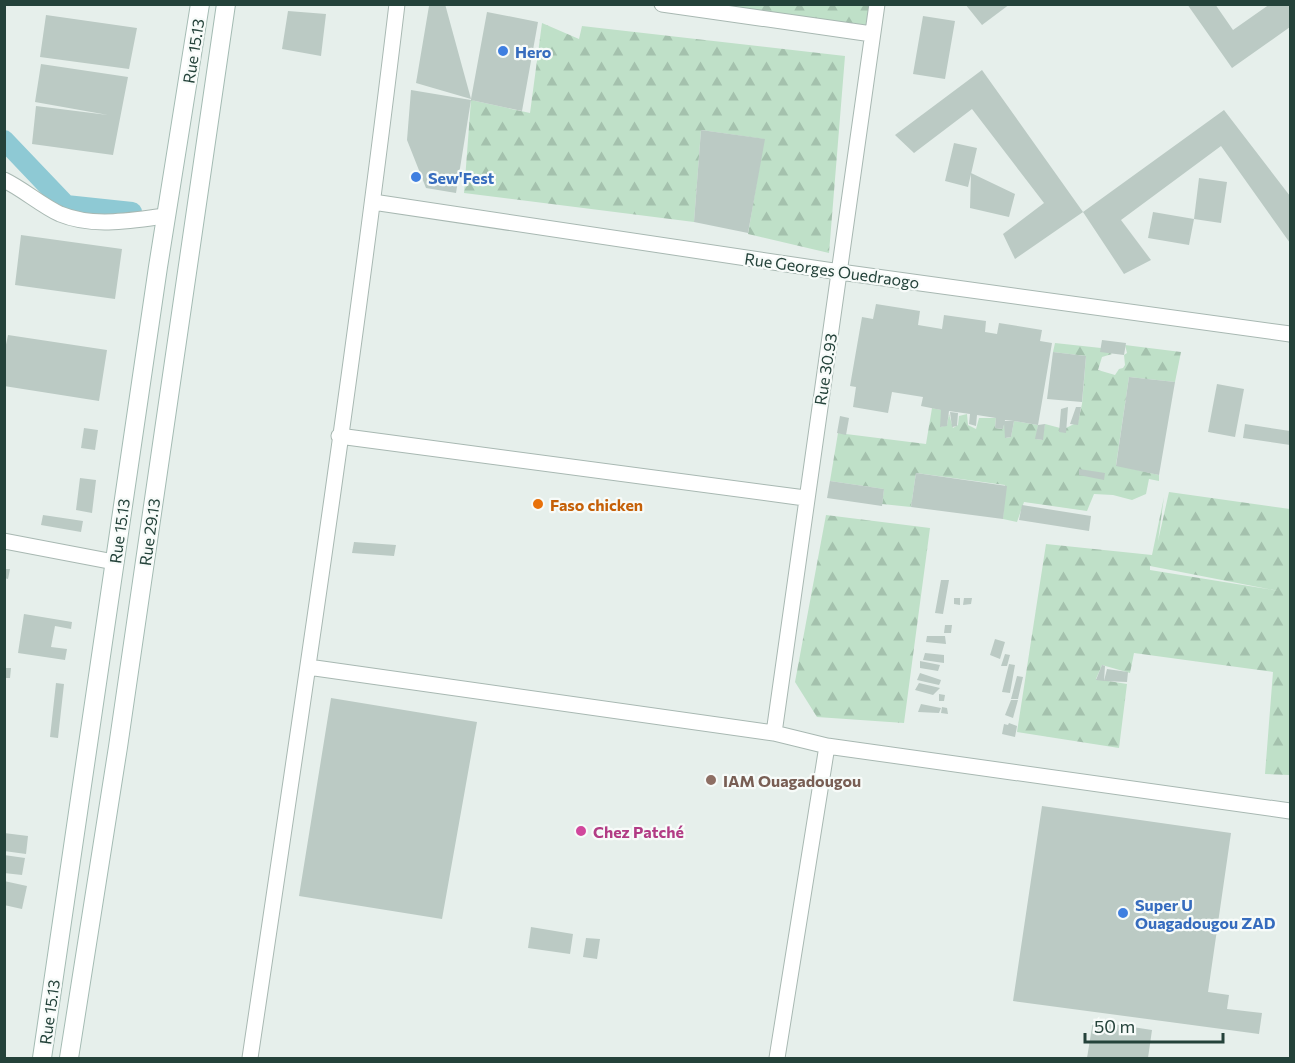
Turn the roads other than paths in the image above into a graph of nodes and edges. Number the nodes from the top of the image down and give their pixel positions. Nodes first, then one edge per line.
1 (200, 4) edge
2 (226, 4) edge
3 (397, 4) edge
4 (662, 4) edge
5 (877, 4) edge
6 (872, 34) junction
7 (4, 180) edge
8 (374, 202) junction
9 (166, 216) junction
10 (840, 272) junction
11 (1290, 334) edge
12 (339, 436) junction
13 (806, 498) junction
14 (4, 541) edge
15 (114, 562) junction
16 (308, 667) junction
17 (774, 733) junction
18 (827, 746) junction
19 (1290, 811) edge
20 (42, 1059) edge
21 (69, 1059) edge
22 (250, 1059) edge
23 (777, 1059) edge

1 - 9 main road, Rue 15.13
2 - 21 main road, Rue 29.13
3 - 8 street
4 - 6 street
5 - 6 street, Rue 30.93
6 - 10 street, Rue 30.93
7 - 9 street
8 - 10 street, Rue Georges Ouedraogo
8 - 12 street
9 - 15 main road, Rue 15.13
10 - 11 street, Rue Georges Ouedraogo
10 - 13 street, Rue 30.93
12 - 13 street
12 - 16 street
13 - 17 street, Rue 30.93
14 - 15 street
15 - 20 main road, Rue 15.13
16 - 17 street
16 - 22 street
17 - 18 street
18 - 19 street
18 - 23 street

